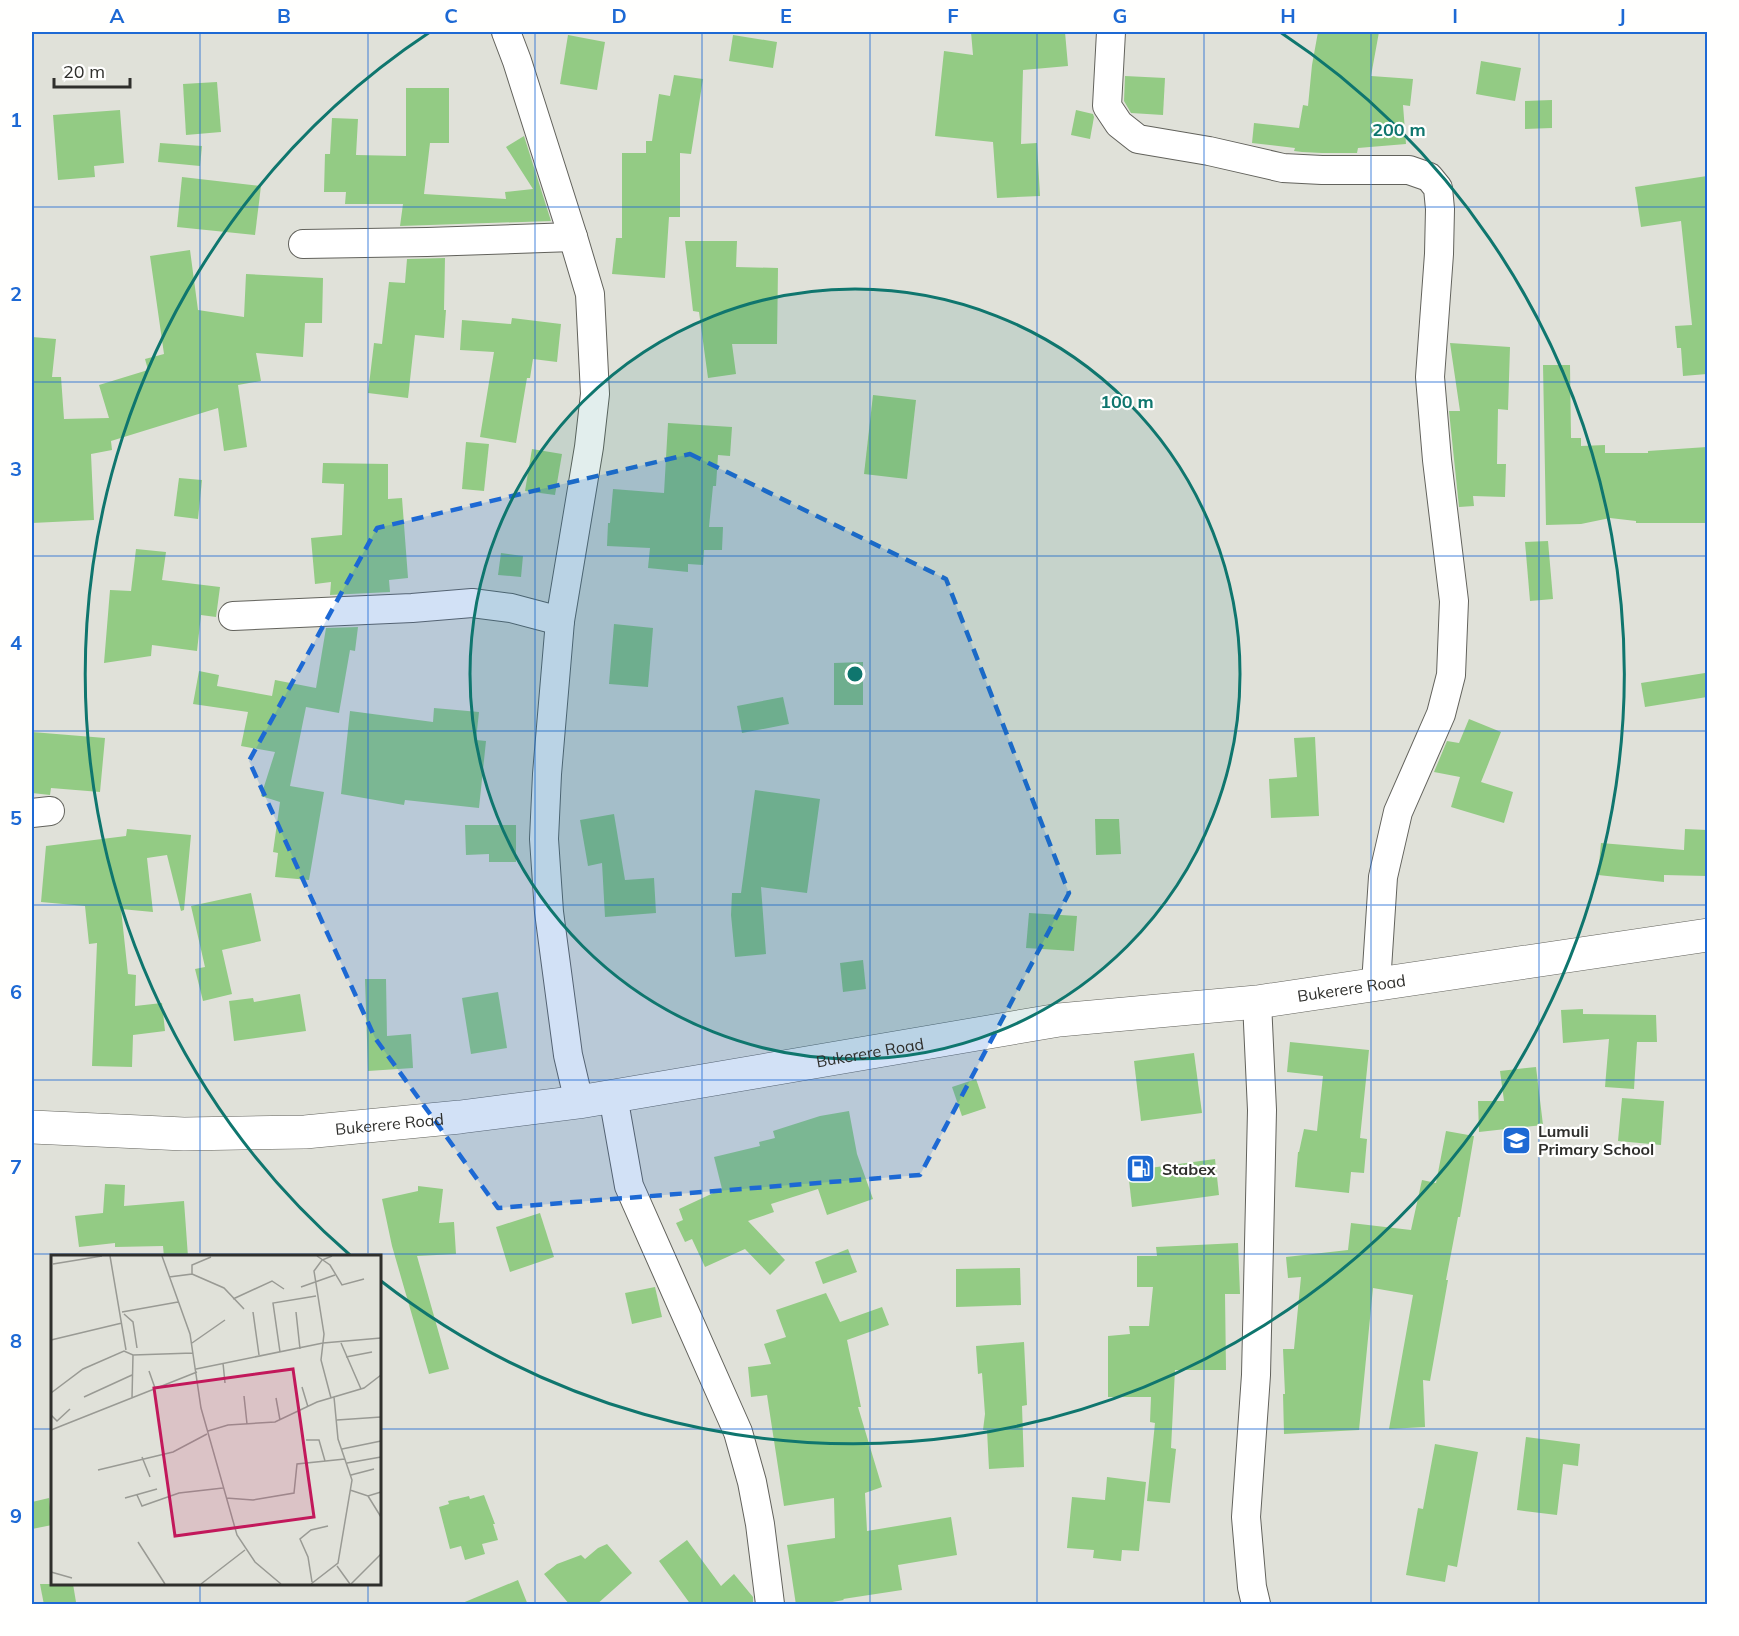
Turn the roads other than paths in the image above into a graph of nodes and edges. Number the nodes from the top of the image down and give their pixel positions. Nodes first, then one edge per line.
1 (506, 32) edge
2 (1111, 32) edge
3 (573, 237) junction
4 (303, 244) dead end
5 (233, 616) dead end
6 (560, 621) junction
7 (1707, 935) edge
8 (1376, 984) junction
9 (1257, 1002) junction
10 (612, 1096) junction
11 (579, 1102) junction
12 (32, 1127) edge
13 (770, 1605) edge
14 (1256, 1605) edge

1 - 3 street
2 - 8 street
3 - 4 street
3 - 6 street
5 - 6 street
6 - 11 street
7 - 8 main road, Bukerere Road
8 - 9 main road, Bukerere Road
9 - 10 main road, Bukerere Road
9 - 14 street
10 - 11 main road, Bukerere Road
10 - 13 street
11 - 12 main road, Bukerere Road

